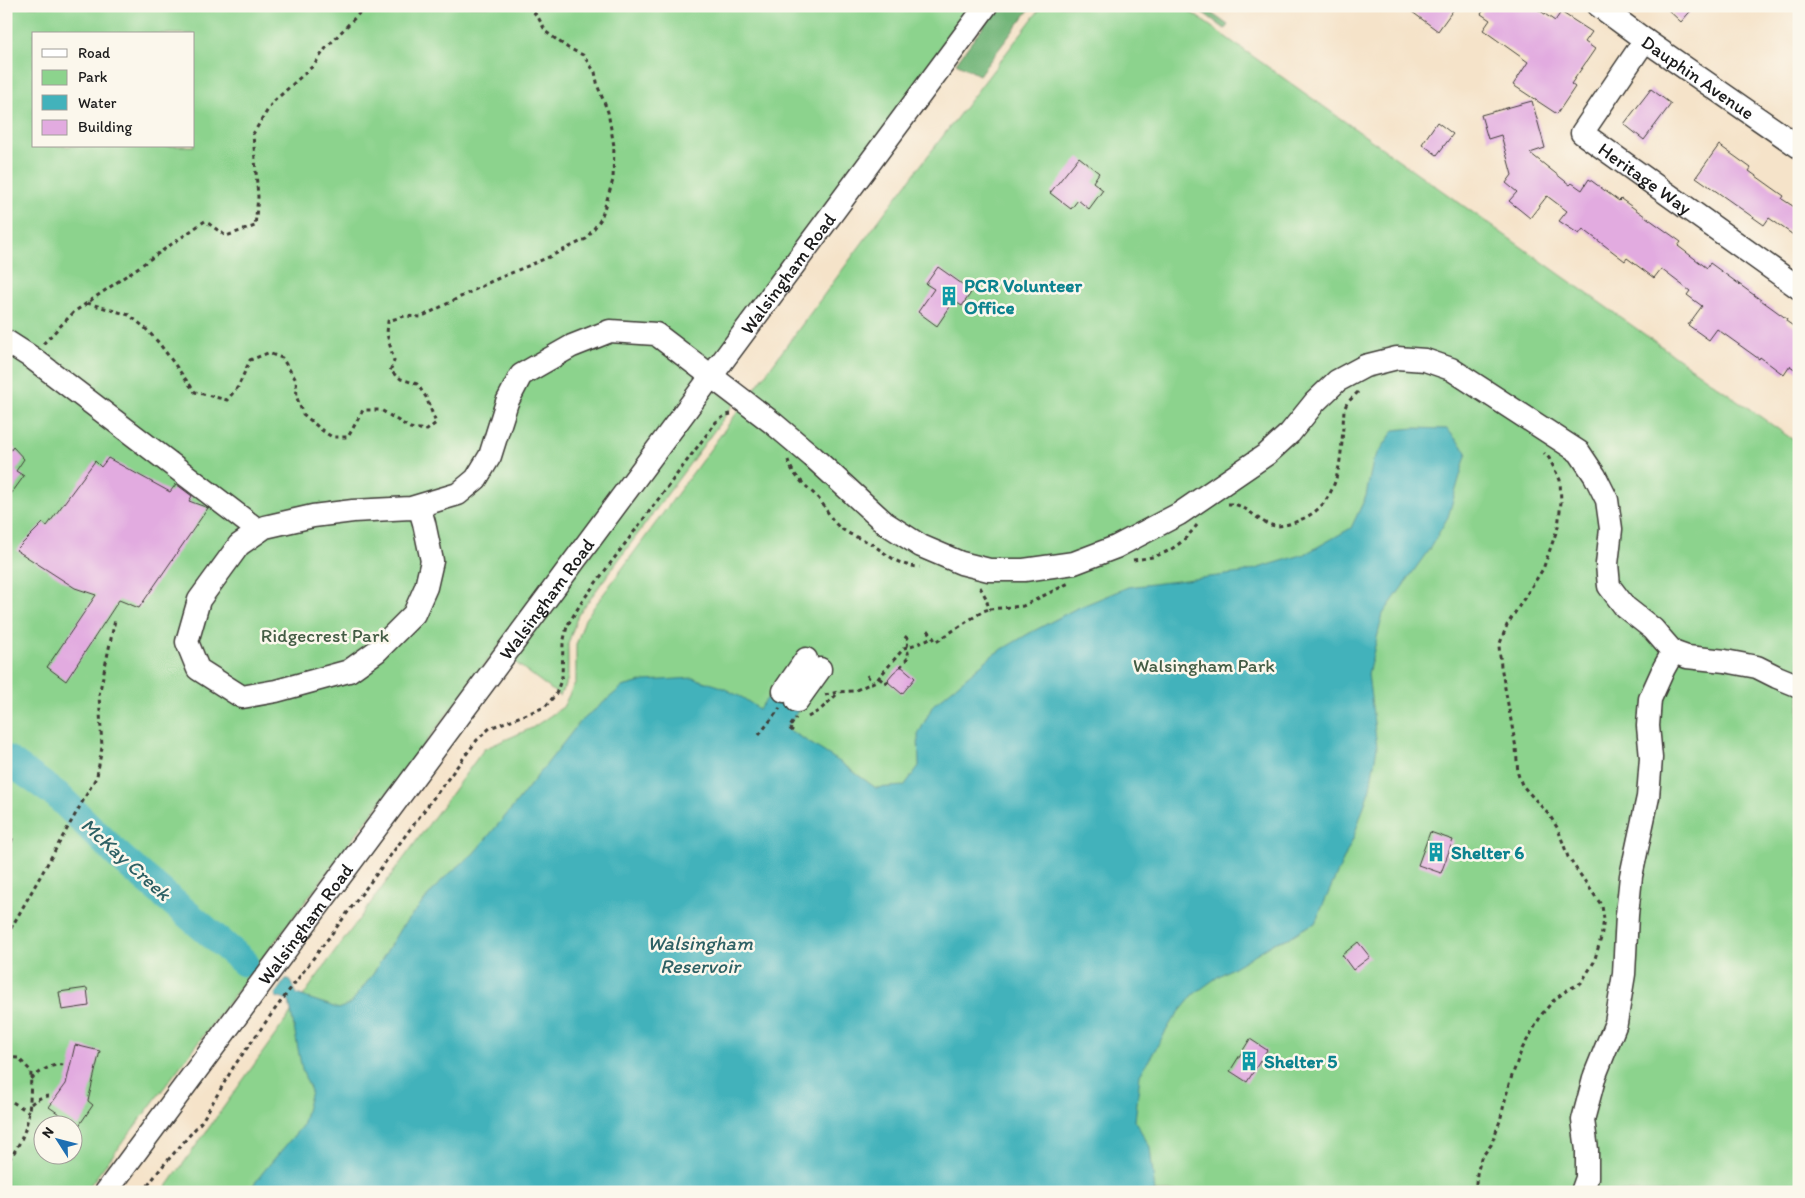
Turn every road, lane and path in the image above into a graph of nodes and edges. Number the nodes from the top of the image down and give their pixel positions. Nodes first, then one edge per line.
1 (366, 6) edge
2 (528, 6) edge
3 (986, 6) edge
4 (1599, 6) edge
5 (1645, 40) junction
6 (1799, 146) edge
7 (1799, 288) edge
8 (87, 303) junction
9 (6, 341) edge
10 (31, 357) junction
11 (712, 376) junction
12 (1365, 388) dead end
13 (732, 414) dead end
14 (1543, 451) dead end
15 (787, 456) dead end
16 (1226, 504) dead end
17 (419, 506) junction
18 (1203, 519) dead end
19 (259, 531) junction
20 (1126, 560) dead end
21 (924, 567) dead end
22 (1076, 580) dead end
23 (978, 584) dead end
24 (989, 609) junction
25 (115, 620) dead end
26 (928, 630) dead end
27 (902, 634) dead end
28 (932, 637) junction
29 (907, 648) junction
30 (1673, 652) junction
31 (813, 664) dead end
32 (900, 667) dead end
33 (867, 675) dead end
34 (879, 678) junction
35 (889, 681) dead end
36 (872, 682) junction
37 (1799, 686) edge
38 (796, 693) joint
39 (770, 721) dead end
40 (759, 735) dead end
41 (6, 824) edge
42 (6, 862) edge
43 (6, 935) edge
44 (6, 1057) edge
45 (67, 1066) dead end
46 (31, 1079) junction
47 (53, 1097) dead end
48 (6, 1098) edge
49 (30, 1104) junction
50 (29, 1112) junction
51 (6, 1163) edge
52 (106, 1192) edge
53 (143, 1192) edge
54 (1475, 1192) edge
55 (1582, 1192) edge

1 - 8 path
2 - 8 path
3 - 11 street, Walsingham Road
4 - 5 street, Dauphin Avenue
5 - 6 street, Dauphin Avenue
5 - 7 street, Heritage Way
8 - 10 path
9 - 10 street
10 - 19 street
11 - 17 street
11 - 30 street
11 - 52 street, Walsingham Road
12 - 16 path
13 - 53 path
14 - 54 path
15 - 21 path
17 - 19 street
17 - 19 street
18 - 20 path
22 - 24 path
23 - 24 path
24 - 28 path
25 - 43 path
26 - 28 path
27 - 29 path
28 - 29 path
29 - 32 path
29 - 34 path
30 - 37 street
30 - 55 street
31 - 38 street
33 - 36 path
34 - 35 path
34 - 36 path
36 - 38 path
39 - 40 path
41 - 42 path
44 - 46 path
45 - 46 path
46 - 49 path
47 - 49 path
48 - 50 path
49 - 50 path
50 - 51 path

